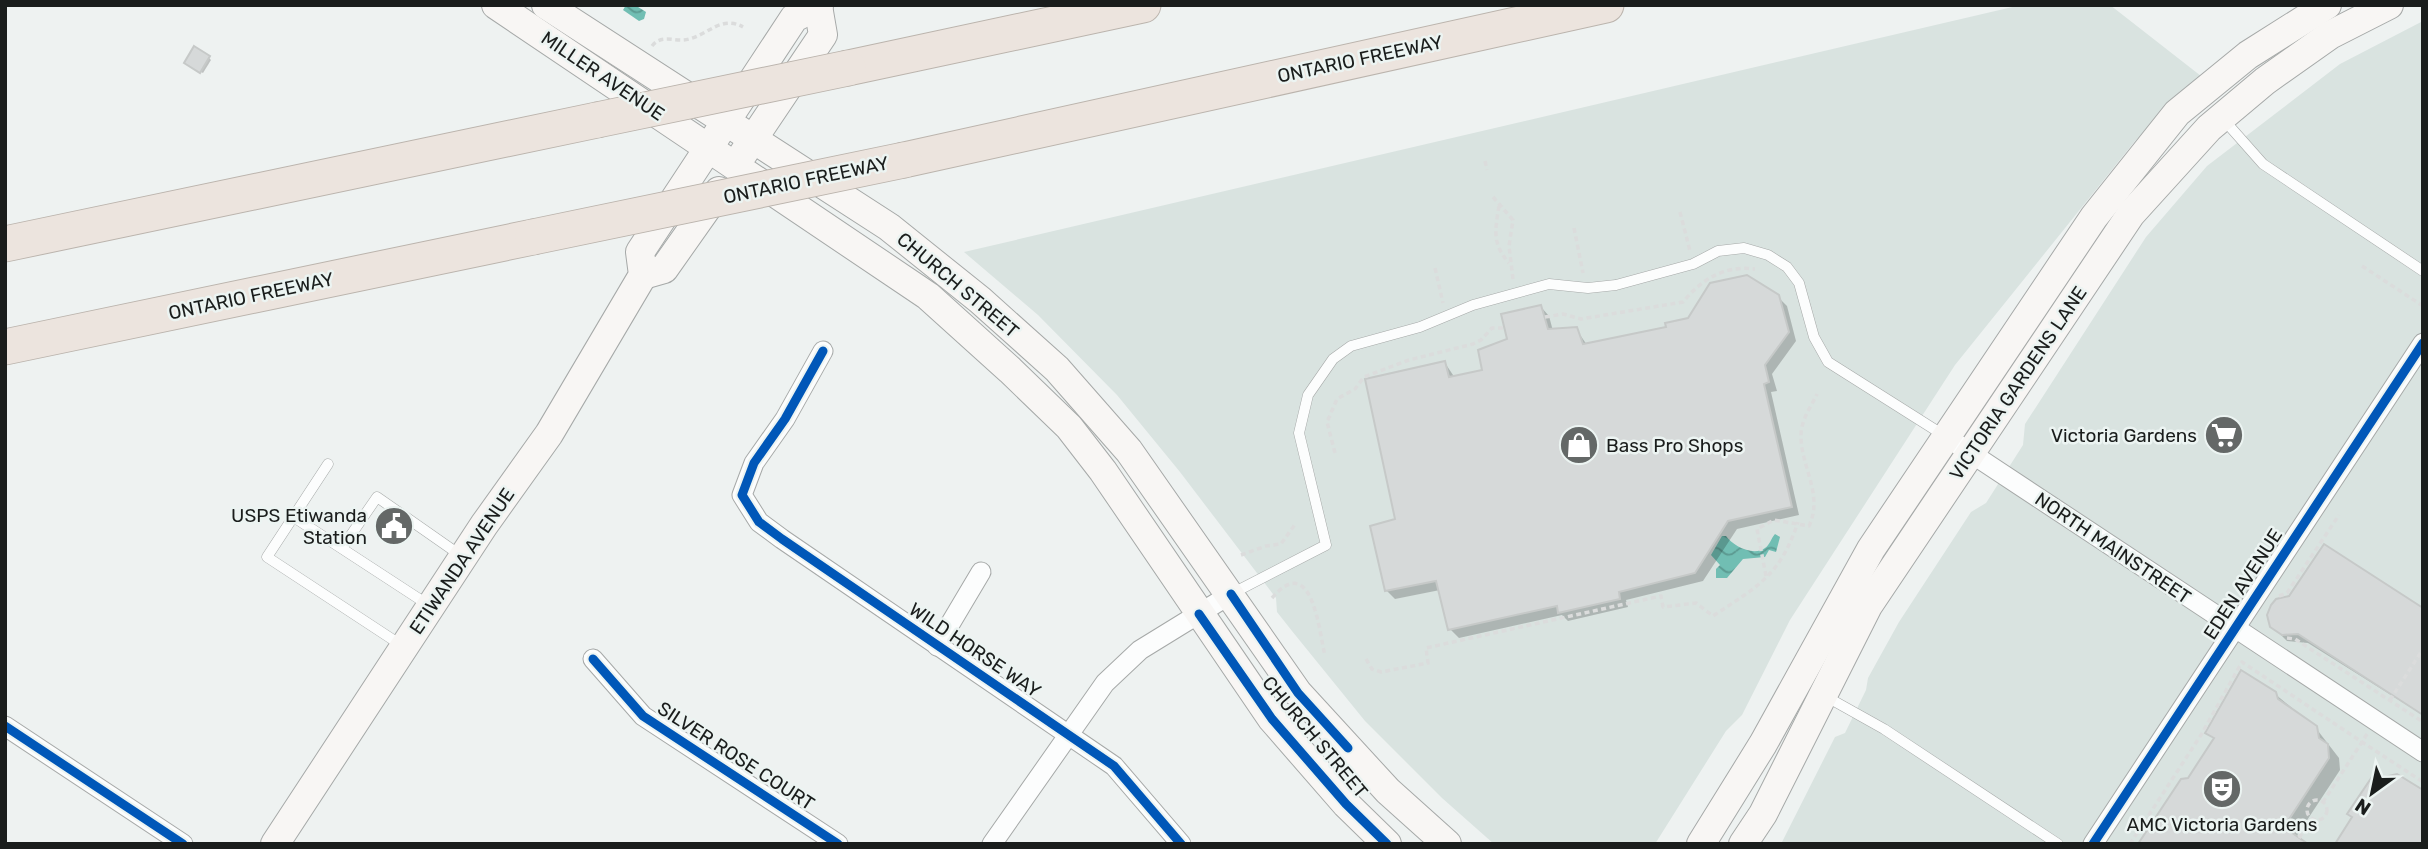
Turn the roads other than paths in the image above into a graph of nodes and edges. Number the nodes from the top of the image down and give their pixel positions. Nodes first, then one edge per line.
1 (496, 5) edge
2 (545, 5) edge
3 (1143, 5) edge
4 (1606, 5) edge
5 (2326, 5) edge
6 (2332, 5) edge
7 (2389, 5) edge
8 (819, 6) edge
9 (2221, 117) junction
10 (726, 121) junction
11 (752, 140) junction
12 (709, 148) junction
13 (736, 166) junction
14 (5, 244) edge
15 (2423, 271) edge
16 (643, 275) junction
17 (2423, 343) edge
18 (5, 347) edge
19 (823, 351) dead end
20 (1945, 436) junction
21 (1971, 453) junction
22 (328, 464) dead end
23 (292, 516) junction
24 (342, 548) junction
25 (463, 557) junction
26 (981, 572) dead end
27 (1231, 594) junction
28 (431, 606) junction
29 (1199, 614) junction
30 (2234, 628) junction
31 (937, 646) junction
32 (405, 648) junction
33 (593, 659) dead end
34 (1823, 695) junction
35 (5, 726) edge
36 (1068, 733) junction
37 (2423, 752) edge
38 (183, 844) edge
39 (275, 844) edge
40 (838, 844) edge
41 (992, 844) edge
42 (1181, 844) edge
43 (1387, 844) edge
44 (1447, 844) edge
45 (1701, 844) edge
46 (1743, 844) edge
47 (2058, 844) edge
48 (2093, 844) edge

1 - 12 main road, MILLER AVENUE
2 - 10 main road, MILLER AVENUE
3 - 14 highway, bridge
4 - 18 highway, ONTARIO FREEWAY, bridge
5 - 20 main road, VICTORIA GARDENS LANE
6 - 9 main road
7 - 9 main road, VICTORIA GARDENS LANE
8 - 10 main road, ETIWANDA AVENUE
8 - 11 main road, ETIWANDA AVENUE
9 - 15 lane
9 - 21 main road, VICTORIA GARDENS LANE
10 - 11 main road, CHURCH STREET
10 - 12 main road, ETIWANDA AVENUE
11 - 13 main road, ETIWANDA AVENUE
11 - 27 main road, CHURCH STREET
12 - 13 main road, CHURCH STREET
12 - 16 main road, ETIWANDA AVENUE
13 - 16 main road, ETIWANDA AVENUE
13 - 29 main road, CHURCH STREET
16 - 25 main road, ETIWANDA AVENUE
17 - 30 street, EDEN AVENUE
19 - 31 street, WILD HORSE WAY
20 - 21 street, NORTH MAINSTREET
20 - 27 lane
20 - 45 main road, VICTORIA GARDENS LANE
21 - 30 street, NORTH MAINSTREET
21 - 34 main road, VICTORIA GARDENS LANE
22 - 23 lane
23 - 24 lane
23 - 32 lane
24 - 25 lane
24 - 28 lane
25 - 28 main road, ETIWANDA AVENUE
26 - 31 street
27 - 29 street
27 - 44 main road, CHURCH STREET
28 - 32 main road, ETIWANDA AVENUE
29 - 36 street
29 - 43 main road, CHURCH STREET
30 - 37 street, NORTH MAINSTREET
30 - 48 street, EDEN AVENUE
31 - 36 street, WILD HORSE WAY
32 - 39 main road, ETIWANDA AVENUE
33 - 40 street, SILVER ROSE COURT
34 - 46 main road, VICTORIA GARDENS LANE
34 - 47 lane
35 - 38 street
36 - 41 street
36 - 42 street, WILD HORSE WAY

